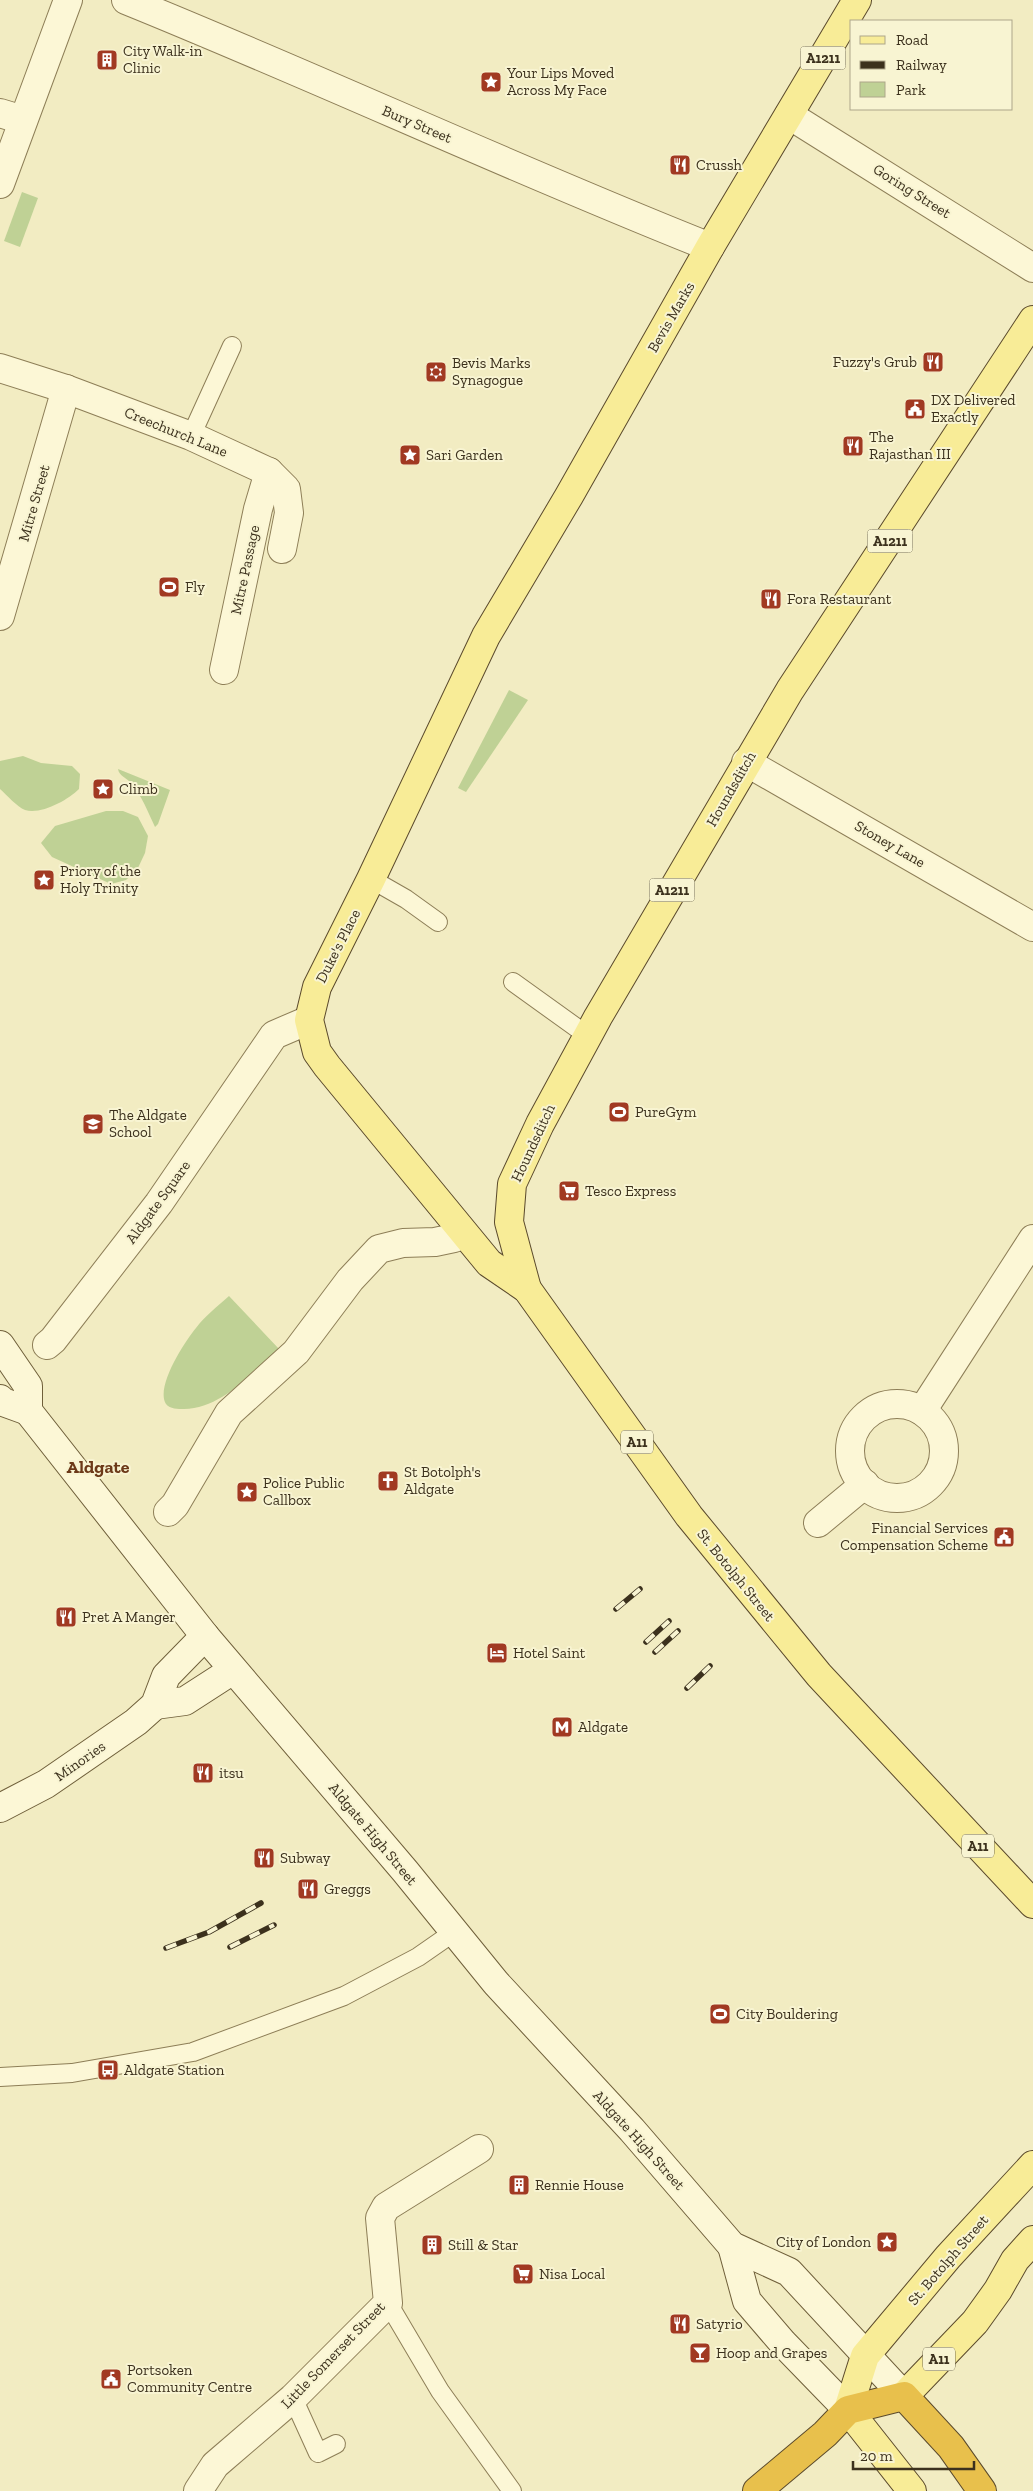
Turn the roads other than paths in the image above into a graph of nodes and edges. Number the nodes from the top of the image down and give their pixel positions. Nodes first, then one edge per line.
1 (68, 0) edge
2 (126, 0) edge
3 (857, 0) edge
4 (790, 115) junction
5 (12, 116) edge
6 (0, 184) edge
7 (710, 247) junction
8 (1033, 268) edge
9 (1033, 320) edge
10 (232, 346) dead end
11 (0, 368) edge
12 (66, 389) junction
13 (191, 436) junction
14 (269, 472) junction
15 (282, 550) dead end
16 (0, 616) edge
17 (486, 636) joint
18 (224, 670) dead end
19 (746, 762) junction
20 (371, 879) junction
21 (438, 922) dead end
22 (1033, 927) edge
23 (513, 982) dead end
24 (309, 1020) junction
25 (588, 1036) junction
26 (458, 1234) junction
27 (1033, 1239) edge
28 (528, 1289) junction
29 (0, 1345) edge
30 (47, 1345) dead end
31 (0, 1399) edge
32 (926, 1404) junction
33 (28, 1411) junction
34 (864, 1484) junction
35 (168, 1512) dead end
36 (818, 1523) dead end
37 (205, 1636) junction
38 (233, 1670) junction
39 (155, 1705) junction
40 (0, 1808) edge
41 (1033, 1904) edge
42 (454, 1932) junction
43 (0, 2077) edge
44 (479, 2149) dead end
45 (1033, 2165) edge
46 (1033, 2240) edge
47 (732, 2246) junction
48 (388, 2303) junction
49 (865, 2356) junction
50 (904, 2396) junction
51 (293, 2398) junction
52 (848, 2410) junction
53 (336, 2444) dead end
54 (198, 2491) edge
55 (512, 2491) edge
56 (757, 2491) edge
57 (912, 2491) edge
58 (982, 2491) edge

1 - 5 street
2 - 7 street, Bury Street
3 - 4 main road, Bevis Marks / A1211
4 - 7 main road, Bevis Marks / A1211
4 - 8 street, Goring Street
5 - 6 street
7 - 17 main road, Bevis Marks / A1211
9 - 19 main road, Houndsditch / A1211
10 - 13 lane
11 - 12 street, Creechurch Lane
12 - 13 street, Creechurch Lane
12 - 16 street, Mitre Street
13 - 14 street, Creechurch Lane
14 - 15 street, Creechurch Lane
14 - 18 street, Mitre Passage
17 - 20 main road, Duke's Place / A1211
19 - 22 street, Stoney Lane
19 - 25 main road, Houndsditch / A1211
20 - 21 lane
20 - 24 main road, Duke's Place / A1211
23 - 25 lane
24 - 26 main road, Duke's Place / A1211
24 - 30 street, Aldgate Square
25 - 28 main road, Houndsditch / A1211
26 - 28 main road, St. Botolph Street / A11
26 - 35 street
27 - 32 street
28 - 41 main road, St. Botolph Street / A11
29 - 33 street
31 - 33 street
32 - 34 street
32 - 34 street
33 - 37 street, Aldgate High Street
34 - 36 street
37 - 38 street, Aldgate High Street
37 - 39 street, Minories
38 - 39 street
38 - 42 street, Aldgate High Street
39 - 40 street, Minories
42 - 43 lane
42 - 47 street, Aldgate High Street
44 - 48 street, Little Somerset Street
45 - 49 main road, St. Botolph Street
46 - 50 main road, A11
47 - 49 street, Aldgate High Street
47 - 52 street, Aldgate High Street
48 - 51 street, Little Somerset Street
48 - 55 lane
49 - 50 street, Aldgate High Street
49 - 52 main road
50 - 52 highway
50 - 58 highway
51 - 53 lane
51 - 54 street, Little Somerset Street
52 - 56 highway
52 - 57 main road

